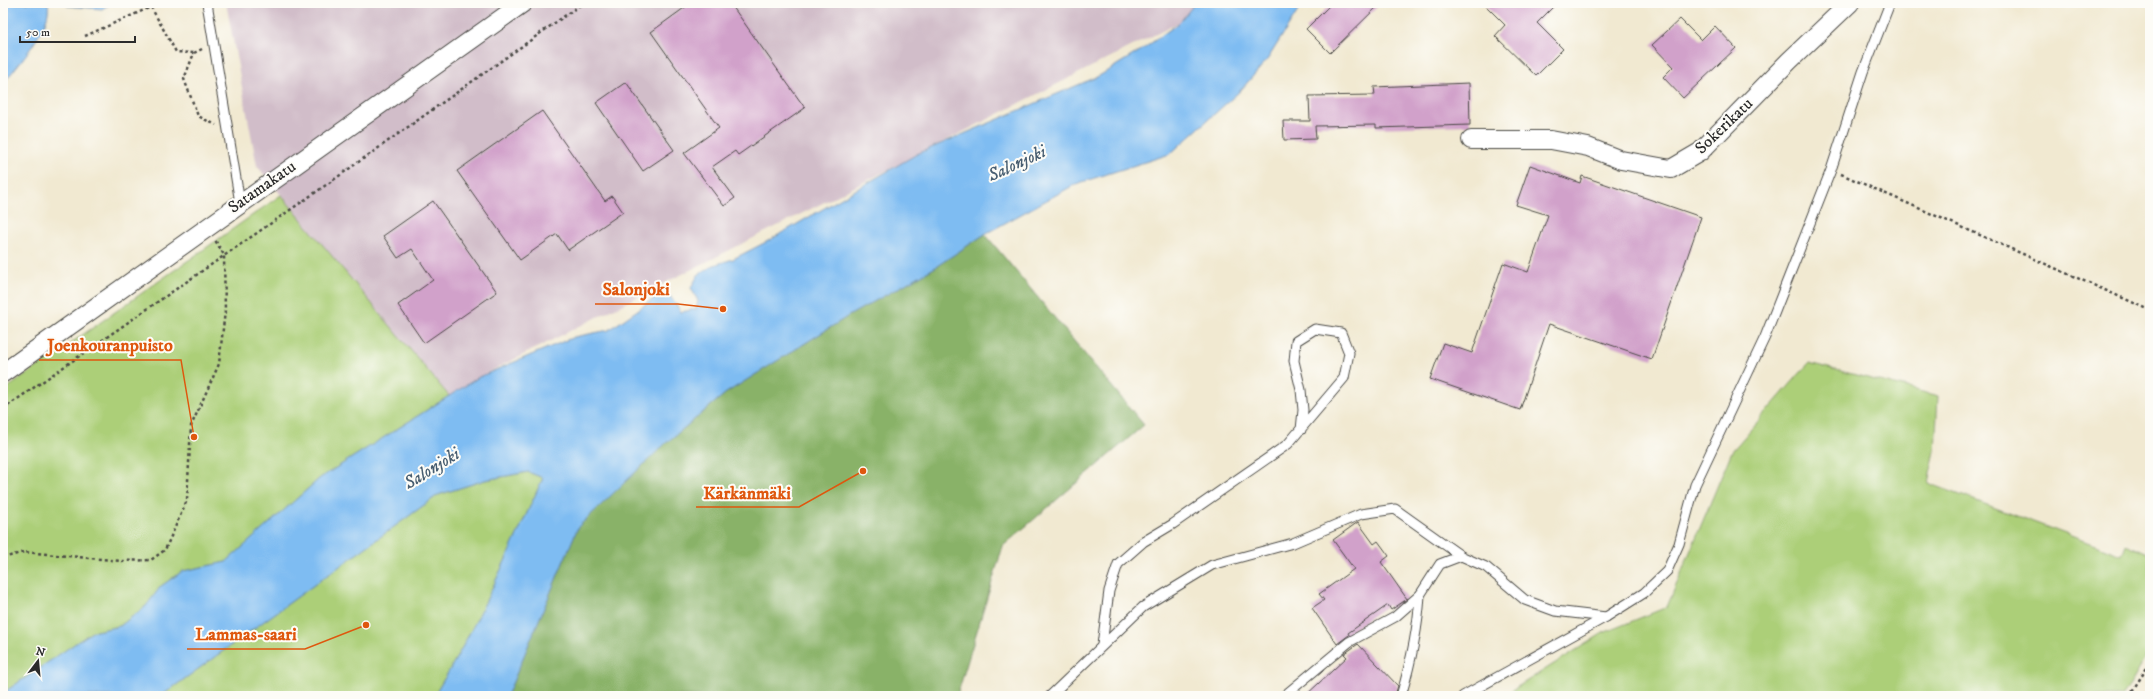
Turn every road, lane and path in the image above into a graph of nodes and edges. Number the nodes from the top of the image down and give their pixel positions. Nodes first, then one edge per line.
1 (151, 3) edge
2 (207, 3) edge
3 (523, 3) edge
4 (583, 3) edge
5 (1850, 3) edge
6 (1890, 3) edge
7 (151, 7) junction
8 (85, 36) dead end
9 (214, 44) junction
10 (194, 53) junction
11 (228, 129) junction
12 (1471, 140) dead end
13 (1831, 170) junction
14 (240, 203) junction
15 (224, 255) junction
16 (2150, 310) edge
17 (3, 374) edge
18 (3, 409) edge
19 (1301, 430) junction
20 (1461, 556) junction
21 (3, 558) edge
22 (1420, 595) junction
23 (1606, 617) junction
24 (1102, 645) junction
25 (2150, 663) edge
26 (1050, 696) edge
27 (1284, 696) edge
28 (1401, 696) edge
29 (1463, 696) edge
30 (2130, 696) edge

1 - 7 path
2 - 9 lane
3 - 14 street, Satamakatu
4 - 15 path
5 - 12 street, Sokerikatu
6 - 13 lane
7 - 8 path
7 - 10 path
9 - 10 path
9 - 11 lane
10 - 11 path
11 - 14 lane
13 - 16 path
13 - 23 lane
14 - 17 street, Satamakatu
15 - 18 path
15 - 21 path
19 - 19 lane
19 - 24 lane
20 - 22 lane
20 - 23 lane
20 - 24 lane
22 - 27 lane
22 - 28 lane
23 - 29 lane
24 - 26 lane
25 - 30 path

